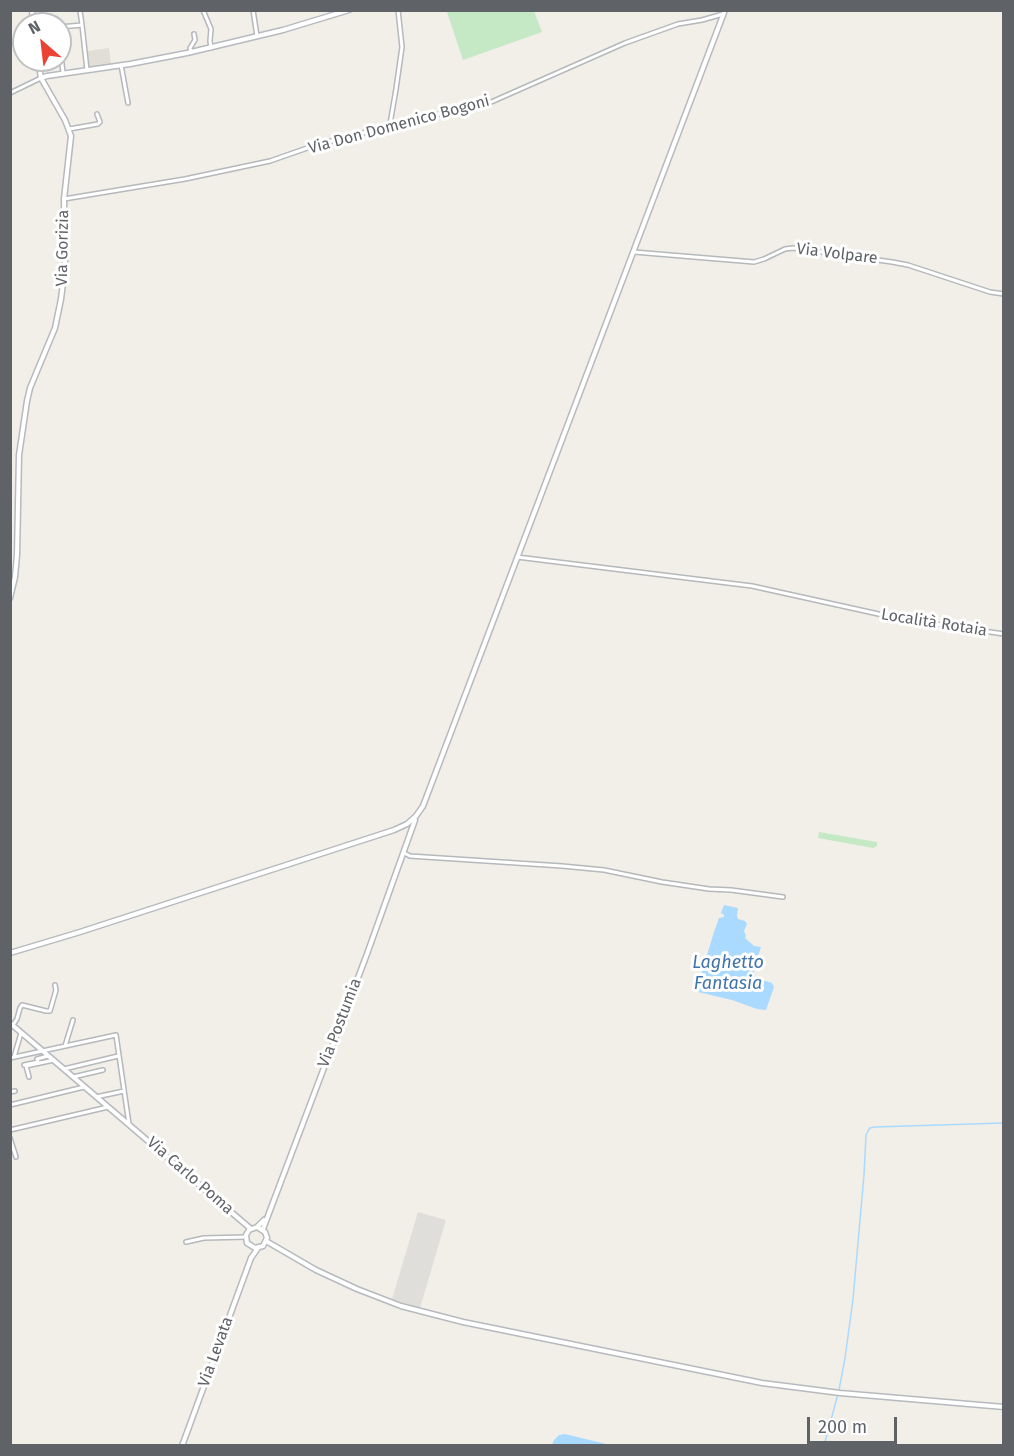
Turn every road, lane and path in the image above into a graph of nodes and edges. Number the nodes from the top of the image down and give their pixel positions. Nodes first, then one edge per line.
1 (203, 10) edge
2 (253, 10) edge
3 (349, 10) edge
4 (398, 10) edge
5 (80, 11) edge
6 (724, 12) edge
7 (82, 25) junction
8 (72, 26) edge
9 (194, 34) dead end
10 (257, 36) junction
11 (211, 48) junction
12 (191, 52) junction
13 (121, 65) junction
14 (87, 70) junction
15 (40, 72) edge
16 (63, 73) joint
17 (41, 78) junction
18 (10, 93) edge
19 (128, 103) dead end
20 (97, 114) dead end
21 (388, 127) junction
22 (69, 129) junction
23 (64, 199) junction
24 (633, 252) junction
25 (1004, 294) edge
26 (517, 557) junction
27 (10, 598) edge
28 (1004, 634) edge
29 (416, 816) junction
30 (404, 853) junction
31 (783, 897) dead end
32 (10, 953) edge
33 (55, 985) dead end
34 (73, 1020) dead end
35 (12, 1024) edge
36 (21, 1033) junction
37 (65, 1046) junction
38 (43, 1051) junction
39 (48, 1056) junction
40 (118, 1056) junction
41 (12, 1058) edge
42 (54, 1060) junction
43 (24, 1065) dead end
44 (64, 1069) junction
45 (103, 1070) dead end
46 (29, 1077) dead end
47 (73, 1077) junction
48 (85, 1087) junction
49 (124, 1091) junction
50 (96, 1097) junction
51 (10, 1105) edge
52 (108, 1107) junction
53 (129, 1124) junction
54 (10, 1130) edge
55 (10, 1138) edge
56 (15, 1157) dead end
57 (266, 1217) junction
58 (257, 1227) junction
59 (251, 1229) junction
60 (263, 1229) junction
61 (246, 1238) junction
62 (266, 1241) junction
63 (186, 1242) dead end
64 (251, 1247) junction
65 (258, 1248) junction
66 (251, 1258) junction
67 (1004, 1407) edge
68 (182, 1446) edge

1 - 11 street
2 - 10 street
3 - 10 main road
4 - 21 street
5 - 7 street
6 - 21 street, Via Don Domenico Bogoni
6 - 24 main road, Via Postumia
7 - 8 street
7 - 14 street
9 - 12 street
10 - 11 main road
11 - 12 main road
12 - 13 main road
13 - 14 main road
13 - 19 street
14 - 16 main road
15 - 17 main road, Via Gorizia
16 - 17 main road
17 - 18 street
17 - 22 main road, Via Gorizia
20 - 22 street
21 - 23 street, Via Don Domenico Bogoni
22 - 23 main road, Via Gorizia
23 - 27 main road, Via Gorizia
24 - 25 street, Via Volpare
24 - 26 main road, Via Postumia
26 - 28 street, Località Rotaia
26 - 29 main road, Via Postumia
29 - 30 main road, Via Postumia
29 - 32 main road
30 - 31 street
30 - 57 main road, Via Postumia
33 - 35 street
34 - 37 street
35 - 36 main road, Via Carlo Poma
36 - 38 main road, Via Carlo Poma
36 - 41 street
37 - 38 street
37 - 40 street
38 - 39 main road, Via Carlo Poma
38 - 41 street
39 - 42 main road, Via Carlo Poma
39 - 43 street
40 - 44 street
40 - 49 street
42 - 44 main road, Via Carlo Poma
42 - 46 street
44 - 47 main road, Via Carlo Poma
45 - 47 street
47 - 48 main road, Via Carlo Poma
48 - 50 main road, Via Carlo Poma
48 - 51 street
49 - 50 street
49 - 53 street
50 - 52 main road, Via Carlo Poma
52 - 53 main road, Via Carlo Poma
52 - 54 street
53 - 59 main road, Via Carlo Poma
55 - 56 street
57 - 58 main road
57 - 60 main road, Via Postumia
58 - 59 main road
58 - 60 main road
59 - 61 main road
60 - 62 main road
61 - 63 street
61 - 64 main road
62 - 65 main road
62 - 67 main road
64 - 65 main road
64 - 66 main road, Via Levata
65 - 66 main road, Via Levata
66 - 68 main road, Via Levata

